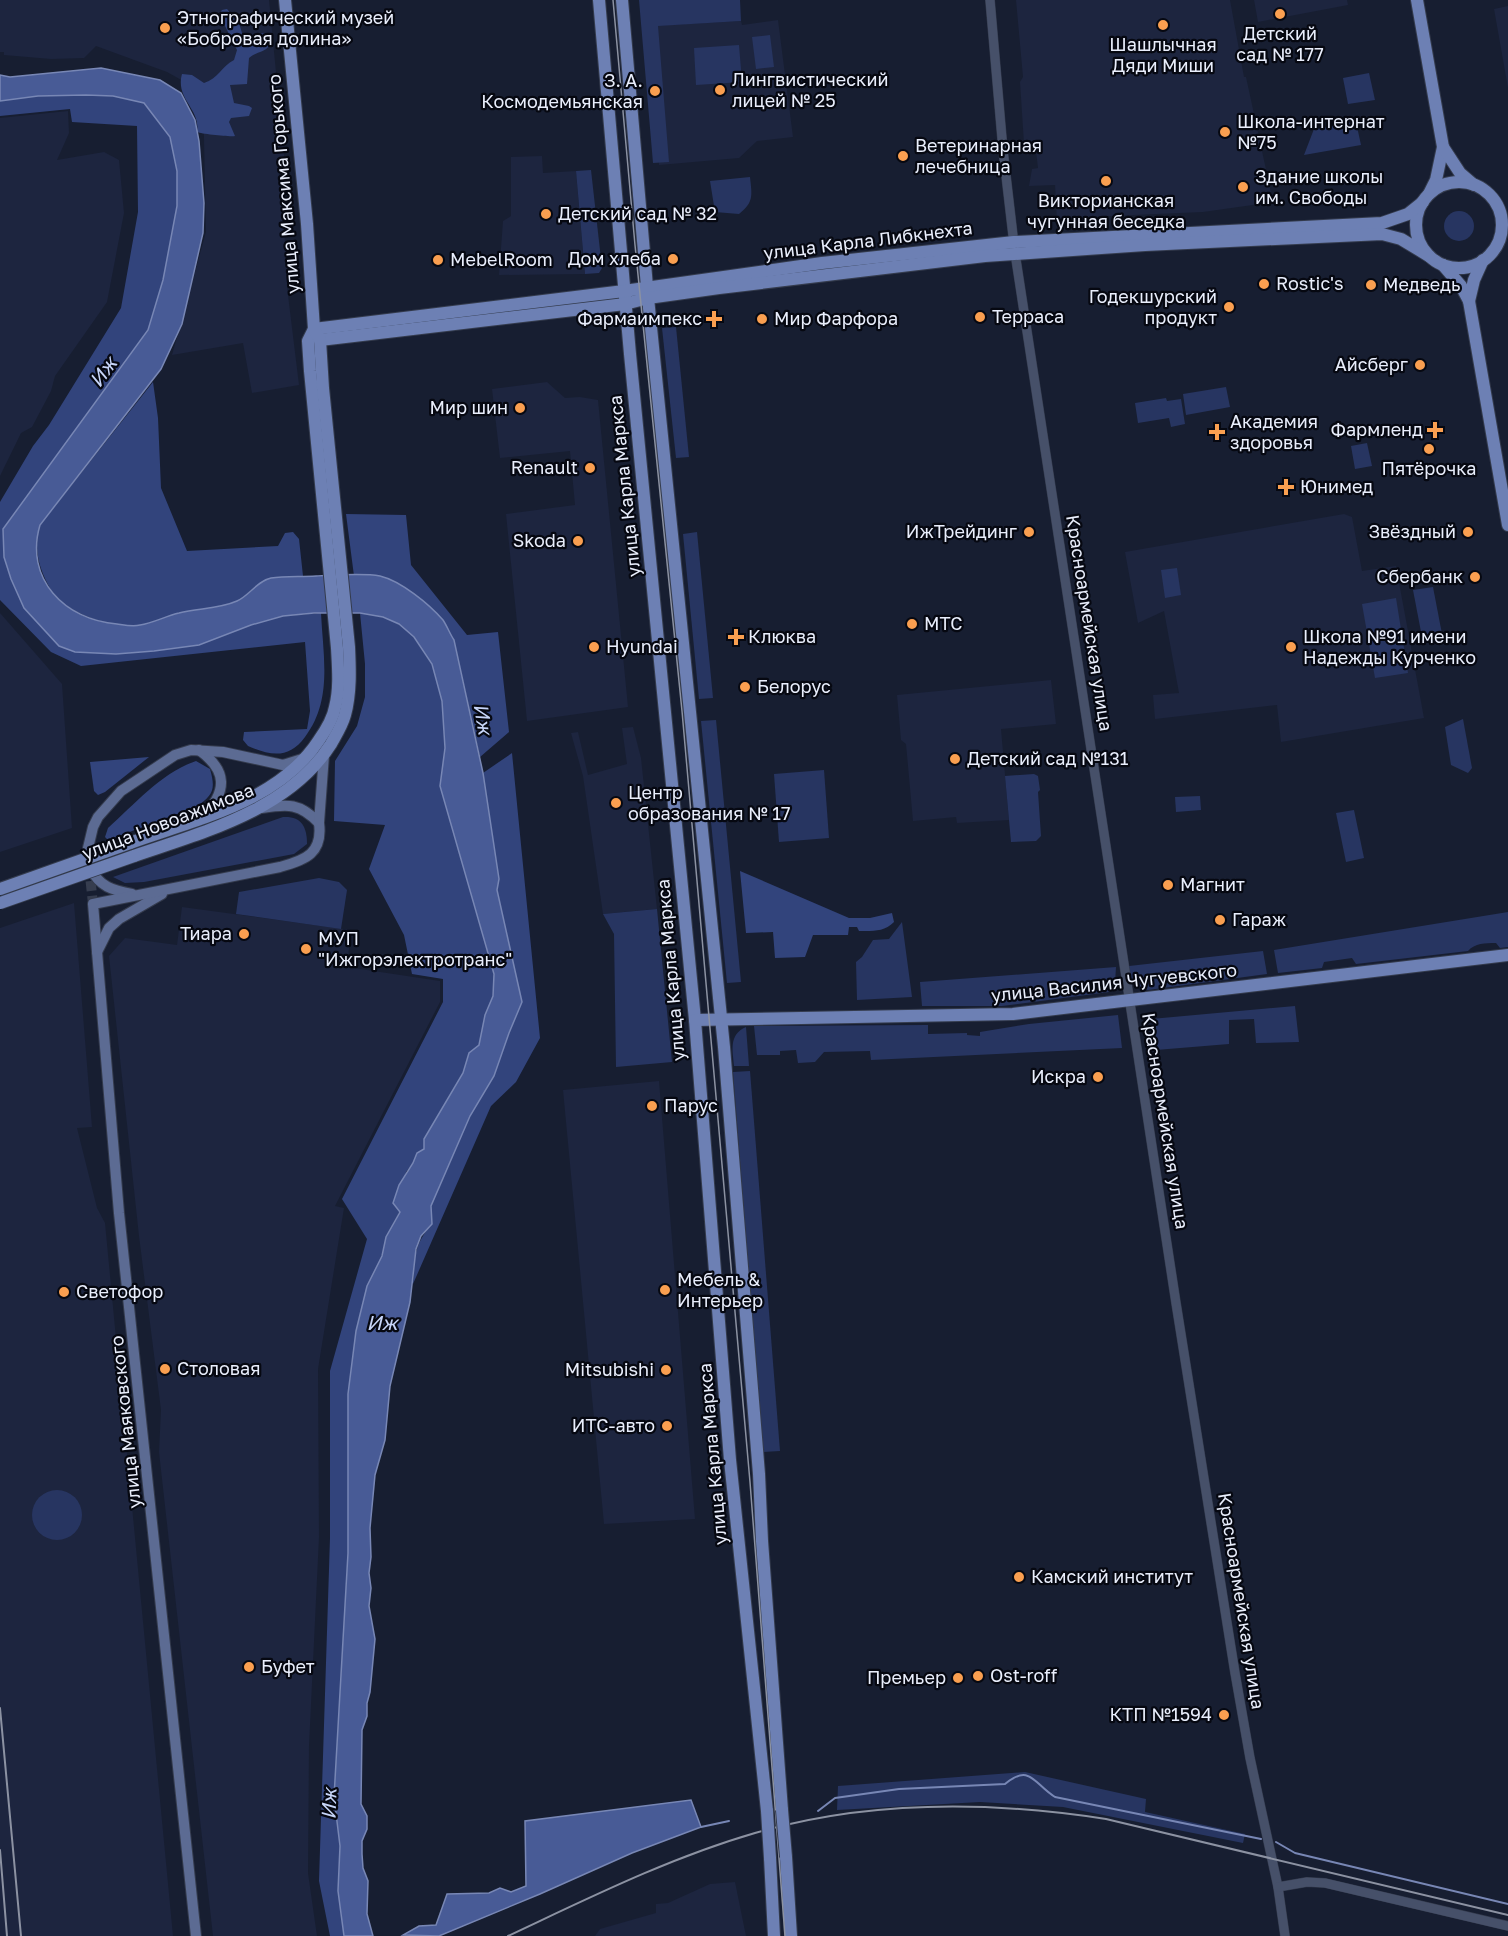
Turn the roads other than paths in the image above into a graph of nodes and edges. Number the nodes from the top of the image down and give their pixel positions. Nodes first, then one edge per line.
1 (285, 0) edge
2 (599, 0) edge
3 (622, 0) edge
4 (990, 0) edge
5 (1418, 0) edge
6 (1443, 147) junction
7 (1475, 186) junction
8 (1489, 195) junction
9 (1426, 199) junction
10 (1508, 209) edge
11 (1308, 232) junction
12 (1508, 238) edge
13 (1014, 248) junction
14 (1494, 249) junction
15 (1429, 256) junction
16 (1483, 261) junction
17 (1443, 265) junction
18 (624, 291) junction
19 (648, 293) junction
20 (1469, 301) junction
21 (625, 304) junction
22 (314, 328) junction
23 (320, 340) junction
24 (1508, 525) edge
25 (332, 535) junction
26 (199, 750) junction
27 (324, 755) junction
28 (308, 756) junction
29 (258, 808) junction
30 (204, 816) junction
31 (319, 823) junction
32 (88, 848) dead end
33 (90, 868) dead end
34 (0, 889) edge
35 (168, 890) junction
36 (138, 895) junction
37 (0, 903) edge
38 (97, 952) junction
39 (1508, 956) edge
40 (1130, 1001) junction
41 (721, 1018) junction
42 (695, 1020) junction
43 (1278, 1887) junction
44 (1508, 1926) edge
45 (196, 1936) edge
46 (774, 1936) edge
47 (791, 1936) edge
48 (1285, 1936) edge

1 - 22 main road, улица Максима Горького
2 - 18 main road, улица Карла Маркса
3 - 19 main road
4 - 13 street, Красноармейская улица
5 - 6 main road
6 - 7 main road
6 - 9 main road
7 - 8 main road
7 - 9 main road
8 - 10 main road
8 - 14 main road
9 - 11 main road, улица Карла Либкнехта
9 - 15 main road
11 - 13 main road, улица Карла Либкнехта
11 - 15 main road, улица Карла Либкнехта
12 - 14 main road
13 - 19 main road, улица Карла Либкнехта
13 - 40 street, Красноармейская улица
14 - 16 main road
15 - 17 main road
16 - 17 main road
16 - 20 main road
17 - 20 main road
18 - 19 main road, улица Карла Либкнехта
18 - 21 main road, улица Карла Маркса
18 - 22 main road, улица Карла Либкнехта
19 - 21 main road, улица Карла Либкнехта
19 - 41 main road
20 - 24 main road
21 - 23 main road, улица Карла Либкнехта
21 - 42 main road, улица Карла Маркса
22 - 23 main road, улица Максима Горького
22 - 25 main road, улица Максима Горького
23 - 25 main road, улица Максима Горького
25 - 27 main road, улица Новоажимова
25 - 28 main road, улица Новоажимова
26 - 28 main road
26 - 30 main road
26 - 32 main road
27 - 29 main road, улица Новоажимова
27 - 31 main road
28 - 30 main road, улица Новоажимова
29 - 31 main road
29 - 37 main road, улица Новоажимова, bridge
30 - 34 main road, улица Новоажимова, bridge
31 - 35 main road
33 - 36 main road
35 - 36 main road
35 - 38 main road
36 - 38 main road, улица Маяковского
38 - 45 main road, улица Маяковского
39 - 40 main road, улица Василия Чугуевского
40 - 41 main road, улица Василия Чугуевского
40 - 43 street, Красноармейская улица
41 - 42 main road, улица Василия Чугуевского
41 - 47 main road, bridge
42 - 46 main road, улица Карла Маркса, bridge
43 - 44 street
43 - 48 street, Красноармейская улица

